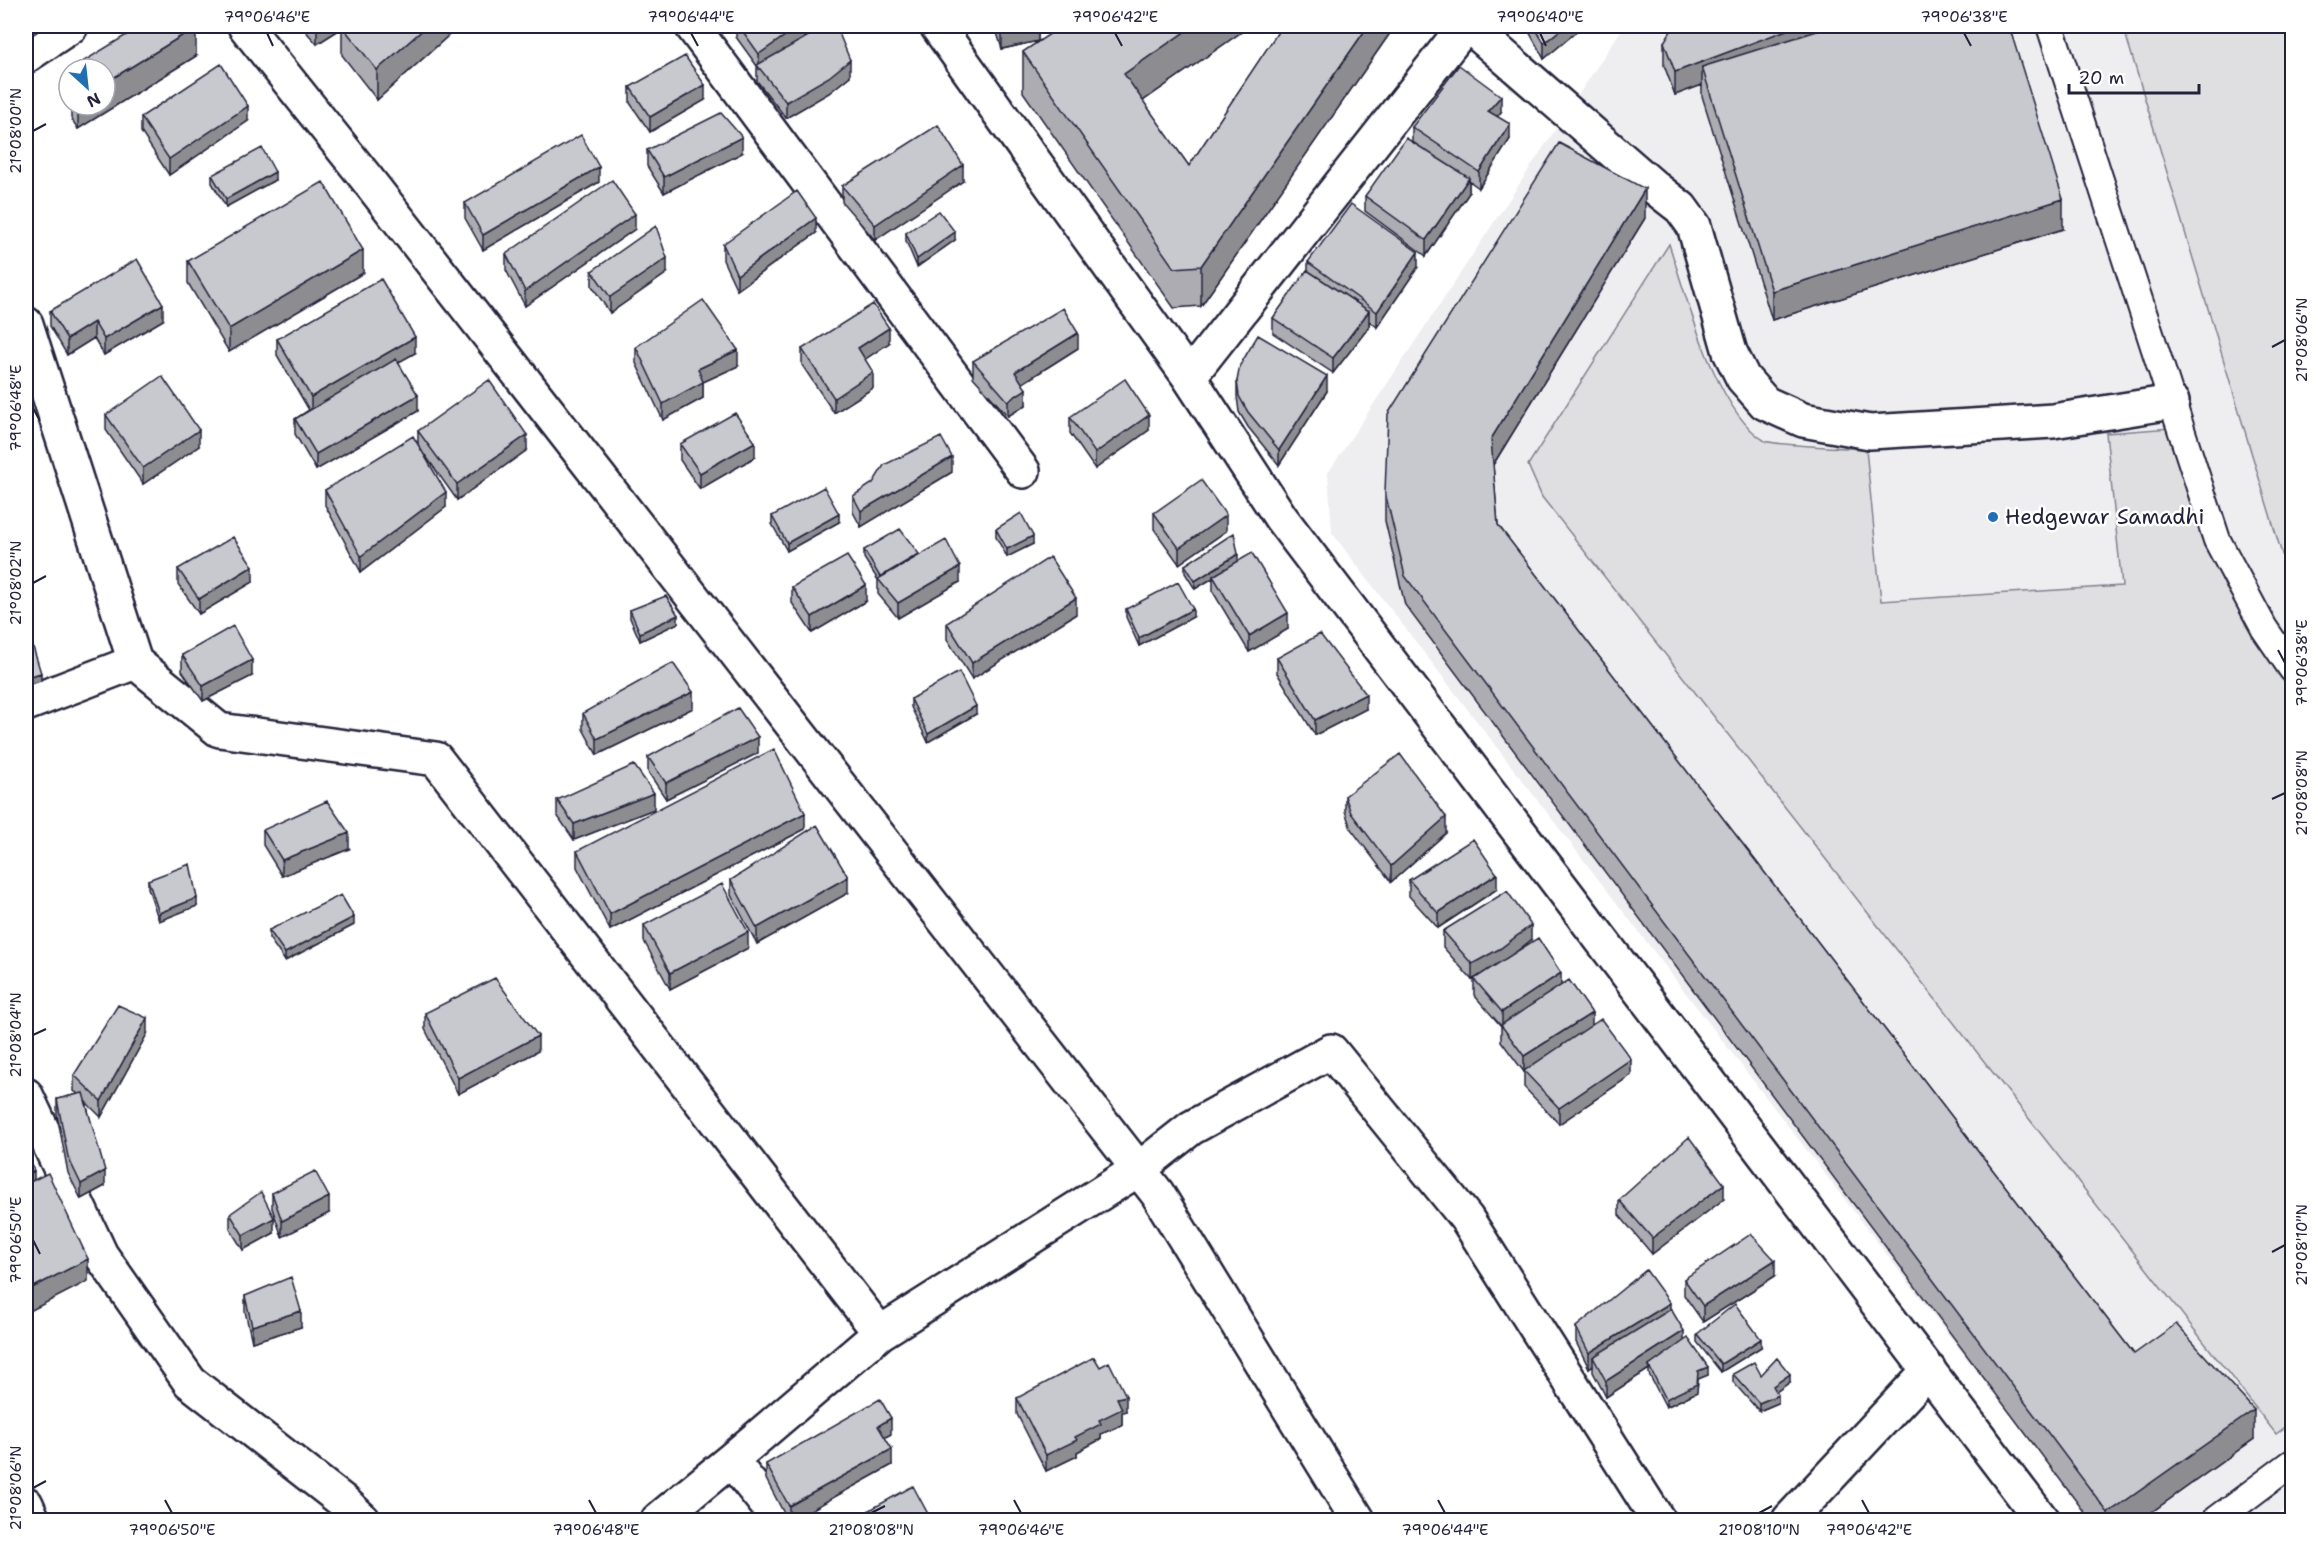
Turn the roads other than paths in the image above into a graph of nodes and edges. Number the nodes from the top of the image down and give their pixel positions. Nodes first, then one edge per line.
1 (71, 26) edge
2 (245, 26) edge
3 (692, 26) edge
4 (937, 26) edge
5 (1467, 26) edge
6 (2050, 26) edge
7 (26, 56) edge
8 (26, 324) edge
9 (1189, 377) junction
10 (2172, 402) junction
11 (1023, 471) dead end
12 (135, 662) junction
13 (2292, 669) edge
14 (26, 704) edge
15 (26, 1095) edge
16 (1139, 1169) junction
17 (880, 1333) junction
18 (1929, 1370) junction
19 (730, 1460) junction
20 (2292, 1463) edge
21 (26, 1504) edge
22 (1354, 1519) edge
23 (33, 1521) edge
24 (363, 1521) edge
25 (658, 1521) edge
26 (779, 1521) edge
27 (1658, 1521) edge
28 (1789, 1521) edge
29 (2042, 1521) edge
30 (2216, 1521) edge

1 - 7 street
2 - 16 street
3 - 11 street
4 - 9 street
5 - 9 street
5 - 10 street
6 - 10 lane
8 - 12 street
9 - 18 street
10 - 13 lane
12 - 14 street
12 - 17 street
15 - 24 street
16 - 17 street
16 - 22 street
16 - 27 street
17 - 19 street
18 - 28 street
18 - 29 street
19 - 25 street
19 - 26 street
20 - 30 lane
21 - 23 street

